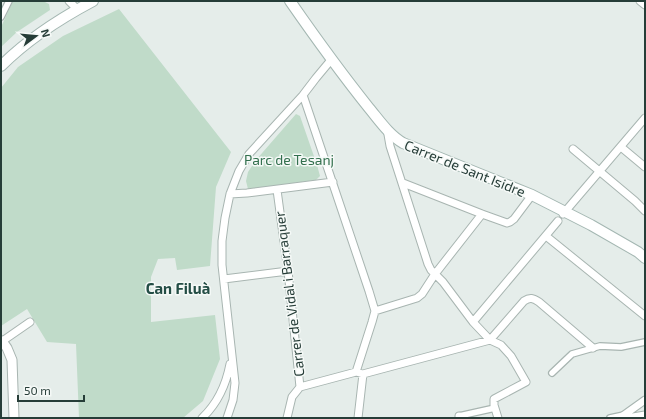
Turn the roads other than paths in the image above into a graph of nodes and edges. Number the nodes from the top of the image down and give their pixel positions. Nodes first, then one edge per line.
1 (9, 1) edge
2 (69, 1) edge
3 (93, 1) edge
4 (290, 1) edge
5 (640, 1) edge
6 (645, 5) edge
7 (77, 9) junction
8 (1, 17) edge
9 (331, 60) junction
10 (1, 66) edge
11 (303, 95) junction
12 (645, 118) edge
13 (386, 129) junction
14 (621, 146) junction
15 (573, 149) dead end
16 (645, 167) edge
17 (599, 171) junction
18 (332, 182) junction
19 (402, 184) junction
20 (277, 190) junction
21 (230, 194) junction
22 (532, 195) junction
23 (645, 211) edge
24 (482, 214) junction
25 (561, 217) junction
26 (546, 236) junction
27 (645, 258) edge
28 (288, 271) junction
29 (435, 274) junction
30 (224, 279) junction
31 (375, 311) junction
32 (645, 316) edge
33 (30, 322) dead end
34 (473, 322) junction
35 (490, 340) junction
36 (2, 341) edge
37 (645, 342) edge
38 (593, 348) junction
39 (232, 358) junction
40 (359, 373) junction
41 (552, 373) dead end
42 (300, 388) junction
43 (645, 400) edge
44 (495, 408) junction
45 (645, 415) edge
46 (459, 417) edge
47 (625, 417) edge
48 (14, 418) edge
49 (202, 418) edge
50 (227, 418) edge
51 (288, 418) edge
52 (358, 418) edge
53 (498, 418) edge
54 (610, 418) edge

1 - 8 street
2 - 7 street
3 - 7 main road
4 - 9 main road, Carrer de Sant Isidre
5 - 6 street
7 - 10 main road
9 - 11 street
9 - 13 main road, Carrer de Sant Isidre
11 - 18 street
11 - 21 street
12 - 14 street
13 - 19 street
13 - 22 main road, Carrer de Sant Isidre
14 - 16 street
14 - 17 street
15 - 17 street
17 - 23 street
17 - 25 street
18 - 20 street
18 - 31 street
19 - 24 street
19 - 29 street
20 - 21 street
20 - 28 street, Carrer de Vidal i Barraquer
21 - 30 street
22 - 24 street
22 - 25 main road, Carrer de Sant Isidre
24 - 29 street
25 - 26 street
25 - 27 main road, Carrer de Sant Isidre
26 - 32 street
26 - 34 street
28 - 30 street
28 - 42 street, Carrer de Vidal i Barraquer
29 - 31 street
29 - 34 street
30 - 39 street
31 - 40 street
33 - 36 street
34 - 35 street
35 - 38 street
35 - 40 street
35 - 44 street
36 - 48 street
37 - 38 street
38 - 41 street
39 - 49 street
39 - 50 street
40 - 42 street
40 - 52 street
42 - 51 street, Carrer de Vidal i Barraquer
43 - 47 street
44 - 46 street
44 - 53 street
45 - 47 street
47 - 54 street

